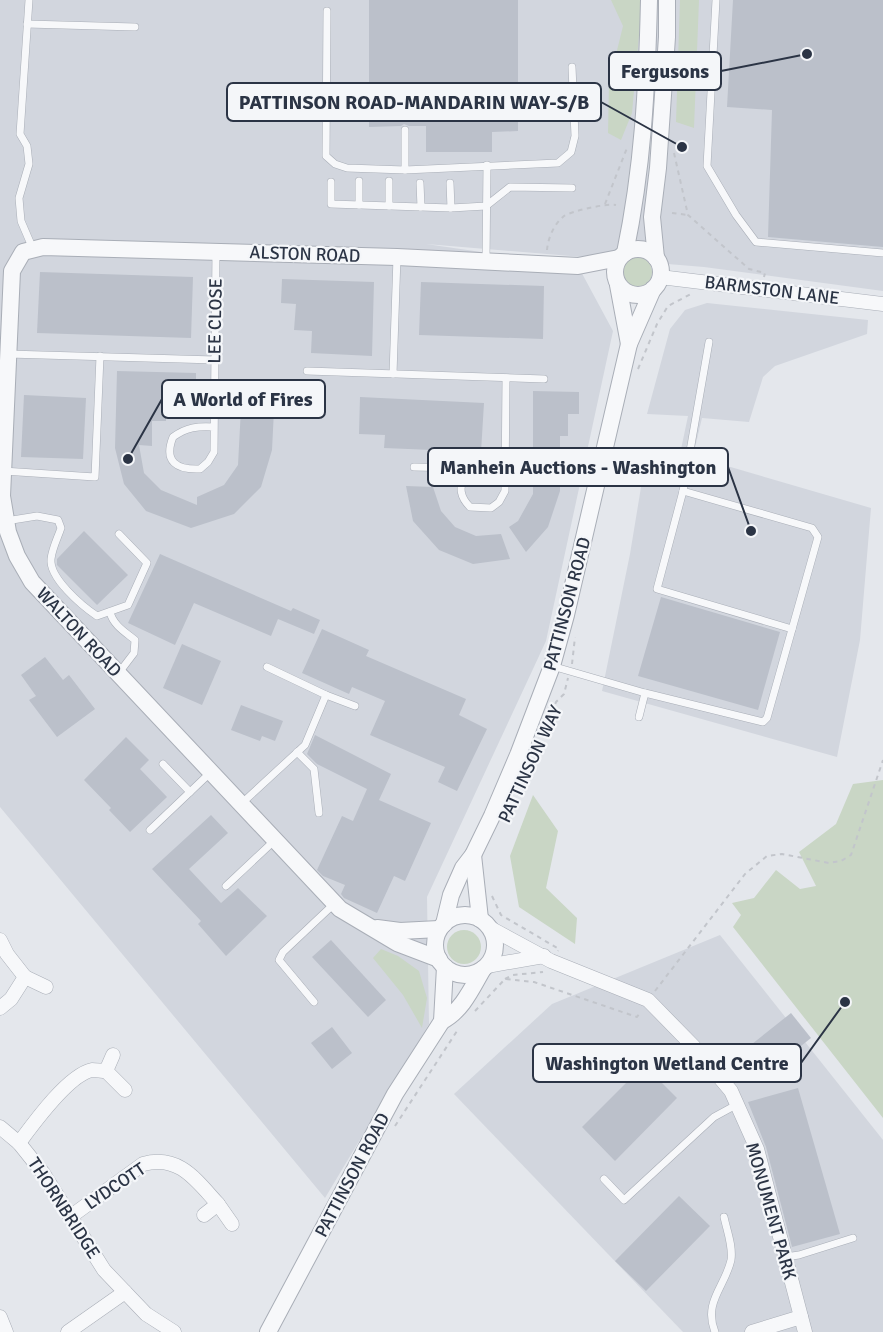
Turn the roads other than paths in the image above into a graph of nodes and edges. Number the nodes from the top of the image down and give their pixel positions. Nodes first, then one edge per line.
1 (29, 0) edge
2 (649, 0) edge
3 (667, 0) edge
4 (716, 0) edge
5 (327, 11) dead end
6 (27, 24) junction
7 (135, 27) dead end
8 (572, 67) dead end
9 (405, 130) dead end
10 (487, 165) junction
11 (405, 170) junction
12 (359, 181) dead end
13 (389, 181) dead end
14 (330, 182) dead end
15 (420, 183) dead end
16 (450, 183) dead end
17 (572, 188) dead end
18 (359, 205) junction
19 (389, 206) junction
20 (486, 206) junction
21 (421, 207) junction
22 (451, 208) junction
23 (33, 249) junction
24 (216, 251) junction
25 (883, 253) edge
26 (622, 255) junction
27 (397, 257) junction
28 (656, 258) junction
29 (486, 261) junction
30 (578, 266) junction
31 (617, 282) junction
32 (657, 283) junction
33 (883, 304) edge
34 (709, 342) dead end
35 (629, 344) junction
36 (8, 354) junction
37 (100, 356) junction
38 (215, 360) junction
39 (307, 371) dead end
40 (393, 374) junction
41 (506, 378) junction
42 (544, 379) dead end
43 (214, 427) junction
44 (2, 444) edge
45 (414, 467) dead end
46 (506, 467) junction
47 (3, 471) junction
48 (469, 473) junction
49 (683, 491) junction
50 (6, 521) junction
51 (119, 534) dead end
52 (110, 612) junction
53 (792, 629) junction
54 (552, 666) junction
55 (267, 667) dead end
56 (118, 674) junction
57 (645, 693) junction
58 (326, 695) junction
59 (355, 706) dead end
60 (639, 717) dead end
61 (297, 752) junction
62 (163, 764) dead end
63 (211, 772) junction
64 (190, 792) junction
65 (241, 804) junction
66 (319, 813) dead end
67 (150, 830) dead end
68 (275, 840) junction
69 (473, 855) junction
70 (226, 886) dead end
71 (335, 903) junction
72 (485, 924) junction
73 (442, 926) junction
74 (373, 928) junction
75 (0, 939) edge
76 (548, 958) junction
77 (442, 963) junction
78 (485, 967) junction
79 (26, 977) junction
80 (46, 987) dead end
81 (314, 1002) dead end
82 (0, 1008) edge
83 (442, 1021) junction
84 (113, 1055) dead end
85 (106, 1071) junction
86 (125, 1090) dead end
87 (736, 1105) junction
88 (0, 1127) edge
89 (19, 1143) junction
90 (604, 1179) dead end
91 (218, 1204) junction
92 (204, 1215) dead end
93 (70, 1217) junction
94 (724, 1217) dead end
95 (232, 1224) dead end
96 (853, 1238) dead end
97 (785, 1257) junction
98 (125, 1292) junction
99 (0, 1317) edge
100 (801, 1317) junction
101 (6, 1332) edge
102 (68, 1332) edge
103 (174, 1332) edge
104 (268, 1332) edge
105 (715, 1332) edge
106 (752, 1332) edge
107 (805, 1332) edge

1 - 6 lane
2 - 26 street
3 - 28 street
4 - 25 lane
5 - 11 lane
6 - 7 lane
6 - 23 lane
8 - 10 lane
9 - 11 lane
10 - 11 lane
10 - 20 lane
12 - 18 lane
13 - 19 lane
14 - 18 lane
15 - 21 lane
16 - 22 lane
17 - 20 lane
18 - 19 lane
19 - 21 lane
20 - 22 lane
20 - 29 lane
21 - 22 lane
23 - 24 street, ALSTON ROAD
23 - 36 street, WALTON ROAD
24 - 27 street, ALSTON ROAD
24 - 38 lane, LEE CLOSE
26 - 28 street
26 - 30 street, ALSTON ROAD
26 - 31 street
27 - 29 street, ALSTON ROAD
27 - 40 lane
28 - 32 street
29 - 30 street, ALSTON ROAD
30 - 31 street, ALSTON ROAD
31 - 32 street
31 - 35 street, PATTINSON ROAD
32 - 33 street, BARMSTON LANE
32 - 35 street, PATTINSON ROAD
34 - 49 lane
35 - 54 street, PATTINSON ROAD
36 - 37 lane
36 - 44 street, WALTON ROAD
37 - 38 lane
37 - 47 lane
38 - 43 lane, LEE CLOSE
39 - 40 lane
40 - 41 lane
41 - 42 lane
41 - 46 lane
43 - 43 lane, LEE CLOSE
44 - 47 street, WALTON ROAD
45 - 48 lane
46 - 48 lane
46 - 48 lane
47 - 50 street, WALTON ROAD
49 - 53 lane
49 - 53 lane
50 - 52 lane
50 - 56 street, WALTON ROAD
51 - 52 lane
52 - 56 lane
53 - 57 lane
54 - 57 lane
54 - 69 street, PATTINSON ROAD
55 - 58 lane
56 - 63 street, WALTON ROAD
57 - 60 lane
58 - 59 lane
58 - 61 lane
61 - 65 lane
61 - 66 lane
62 - 64 lane
63 - 64 lane
63 - 65 street, WALTON ROAD
64 - 67 lane
65 - 68 street, WALTON ROAD
68 - 70 lane
68 - 71 street, WALTON ROAD
69 - 72 street
69 - 73 street, PATTINSON ROAD
71 - 74 street, WALTON ROAD
71 - 81 lane
72 - 73 street
72 - 76 street, MONUMENT PARK
72 - 78 street
73 - 74 street, WALTON ROAD
73 - 77 street
74 - 77 street, WALTON ROAD
75 - 79 street
76 - 78 street
76 - 87 street, MONUMENT PARK
77 - 78 street
77 - 83 street, PATTINSON ROAD
78 - 83 street, PATTINSON ROAD
79 - 80 street
79 - 82 street
83 - 104 street, PATTINSON ROAD
84 - 85 street
85 - 86 street
85 - 89 street
87 - 90 lane
87 - 97 street, MONUMENT PARK
88 - 89 street, THORNBRIDGE
89 - 93 street, THORNBRIDGE
91 - 92 street
91 - 93 street, LYDCOTT
91 - 95 street, LYDCOTT
93 - 98 street, THORNBRIDGE
94 - 105 lane
96 - 97 lane
97 - 100 street, MONUMENT PARK
98 - 102 street
98 - 103 street, THORNBRIDGE
99 - 101 street
100 - 106 street
100 - 107 street, MONUMENT PARK

